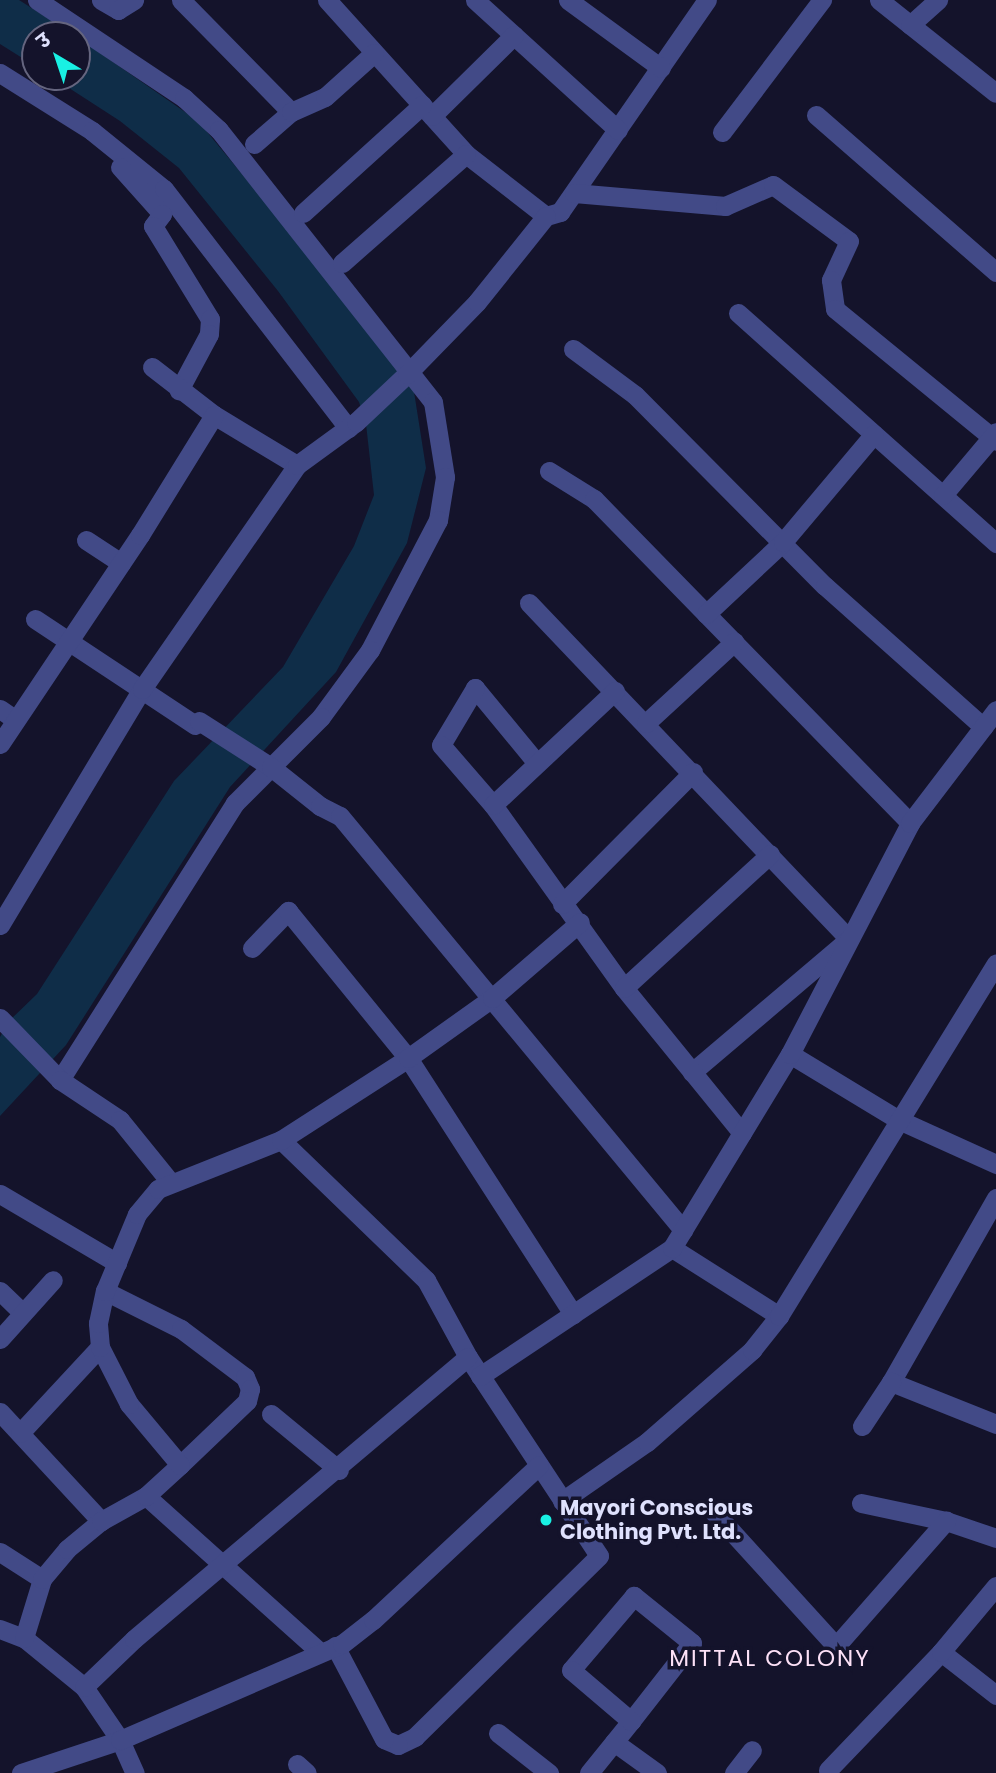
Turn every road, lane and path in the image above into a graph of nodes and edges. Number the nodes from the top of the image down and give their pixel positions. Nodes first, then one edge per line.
1 (37, 0) edge
2 (101, 0) edge
3 (134, 0) edge
4 (181, 0) edge
5 (327, 0) edge
6 (475, 0) edge
7 (568, 0) edge
8 (822, 0) edge
9 (879, 0) edge
10 (938, 0) edge
11 (698, 3) edge
12 (910, 25) junction
13 (514, 35) junction
14 (374, 53) junction
15 (661, 68) junction
16 (0, 73) edge
17 (996, 93) edge
18 (427, 110) junction
19 (291, 112) junction
20 (816, 115) dead end
21 (618, 130) junction
22 (722, 132) dead end
23 (254, 144) dead end
24 (466, 154) junction
25 (120, 167) dead end
26 (574, 193) junction
27 (303, 214) dead end
28 (546, 216) junction
29 (342, 263) dead end
30 (996, 272) edge
31 (738, 313) dead end
32 (573, 349) dead end
33 (152, 367) dead end
34 (409, 372) junction
35 (179, 390) junction
36 (214, 415) junction
37 (352, 425) junction
38 (874, 434) junction
39 (994, 437) edge
40 (297, 465) junction
41 (549, 471) dead end
42 (943, 495) junction
43 (86, 540) dead end
44 (783, 542) junction
45 (996, 542) edge
46 (121, 563) junction
47 (529, 603) dead end
48 (706, 614) junction
49 (35, 619) dead end
50 (69, 641) junction
51 (734, 642) junction
52 (142, 689) junction
53 (615, 691) junction
54 (996, 710) edge
55 (8, 715) edge
56 (646, 723) junction
57 (983, 727) junction
58 (0, 744) edge
59 (536, 762) junction
60 (271, 766) junction
61 (693, 772) junction
62 (493, 805) junction
63 (910, 823) junction
64 (770, 854) junction
65 (562, 904) junction
66 (580, 922) junction
67 (0, 925) edge
68 (849, 939) junction
69 (252, 948) dead end
70 (996, 963) edge
71 (624, 988) junction
72 (492, 998) junction
73 (0, 1018) edge
74 (790, 1054) junction
75 (408, 1058) junction
76 (692, 1072) junction
77 (60, 1080) junction
78 (899, 1120) junction
79 (742, 1133) junction
80 (281, 1140) junction
81 (996, 1164) edge
82 (170, 1183) junction
83 (0, 1194) edge
84 (996, 1198) edge
85 (683, 1230) junction
86 (672, 1248) junction
87 (117, 1263) junction
88 (53, 1280) dead end
89 (0, 1291) edge
90 (105, 1292) junction
91 (22, 1312) junction
92 (573, 1314) junction
93 (779, 1316) junction
94 (0, 1339) edge
95 (100, 1347) junction
96 (468, 1357) junction
97 (480, 1376) junction
98 (891, 1382) junction
99 (0, 1412) edge
100 (271, 1415) dead end
101 (996, 1424) edge
102 (862, 1426) dead end
103 (20, 1433) junction
104 (180, 1465) junction
105 (538, 1465) junction
106 (339, 1470) junction
107 (146, 1496) junction
108 (562, 1501) junction
109 (861, 1503) dead end
110 (713, 1511) dead end
111 (101, 1521) junction
112 (946, 1521) junction
113 (996, 1538) edge
114 (0, 1552) edge
115 (221, 1567) junction
116 (42, 1578) junction
117 (996, 1586) edge
118 (0, 1629) edge
119 (24, 1638) junction
120 (327, 1649) junction
121 (941, 1652) junction
122 (84, 1687) junction
123 (996, 1695) edge
124 (631, 1721) junction
125 (498, 1734) dead end
126 (120, 1740) junction
127 (614, 1742) junction
128 (752, 1750) dead end
129 (828, 1770) dead end
130 (21, 1773) edge
131 (135, 1773) edge
132 (549, 1773) edge
133 (589, 1773) edge
134 (657, 1773) edge
135 (734, 1773) edge

1 - 34 street
2 - 3 street
4 - 19 street
5 - 14 street
6 - 13 street
7 - 15 street
8 - 22 street
9 - 12 street
10 - 12 street
11 - 15 street
12 - 17 street
13 - 18 street
13 - 21 street
14 - 18 street
14 - 19 street
15 - 21 street
16 - 37 street
18 - 24 street
18 - 27 street
19 - 23 street
20 - 30 street
21 - 26 street
24 - 28 street
24 - 29 street
25 - 35 street
26 - 28 street
26 - 39 street
28 - 34 street
31 - 38 street
32 - 44 street
33 - 35 street
34 - 37 street
34 - 60 street
35 - 36 street
36 - 40 street
36 - 46 street
37 - 40 street
38 - 42 street
38 - 44 street
39 - 42 street
40 - 52 street
41 - 48 street
42 - 45 street
43 - 46 street
44 - 48 street
44 - 57 street
46 - 50 street
47 - 53 street
48 - 51 street
49 - 50 street
50 - 52 street
50 - 55 street
51 - 56 street
51 - 63 street
52 - 60 street
52 - 67 street
53 - 56 street
53 - 59 street
54 - 57 street
55 - 58 street
56 - 61 street
57 - 63 street
59 - 62 street
59 - 62 street
60 - 72 street
60 - 77 street
61 - 64 street
61 - 65 street
62 - 65 street
63 - 68 street
64 - 68 street
64 - 71 street
65 - 66 street
66 - 71 street
66 - 72 street
68 - 74 street
68 - 76 street
69 - 75 street
70 - 78 street
71 - 76 street
72 - 75 street
72 - 85 street
73 - 77 street
74 - 78 street
74 - 79 street
75 - 80 street
75 - 92 street
76 - 79 street
77 - 82 street
78 - 81 street
78 - 93 street
79 - 85 street
80 - 82 street
80 - 96 street
82 - 87 street
83 - 87 street
84 - 98 street
85 - 86 street
86 - 92 street
86 - 93 street
87 - 90 street
88 - 91 street
89 - 91 street
90 - 95 street
90 - 104 street
91 - 94 street
92 - 97 street
93 - 108 street
95 - 103 street
95 - 104 street
96 - 97 street
96 - 106 street
97 - 105 street
98 - 101 street
98 - 102 street
99 - 103 street
100 - 106 street
103 - 111 street
104 - 107 street
105 - 108 street
105 - 120 street
106 - 115 street
107 - 111 street
107 - 115 street
108 - 120 street
109 - 112 street
110 - 112 street
111 - 116 street
112 - 113 street
114 - 116 street
115 - 120 street
115 - 122 street
116 - 119 street
117 - 121 street
118 - 119 street
119 - 122 street
120 - 126 street
121 - 123 street
121 - 129 street
122 - 126 street
124 - 124 street
124 - 127 street
125 - 132 street
126 - 130 street
126 - 131 street
127 - 133 street
127 - 134 street
128 - 135 street

